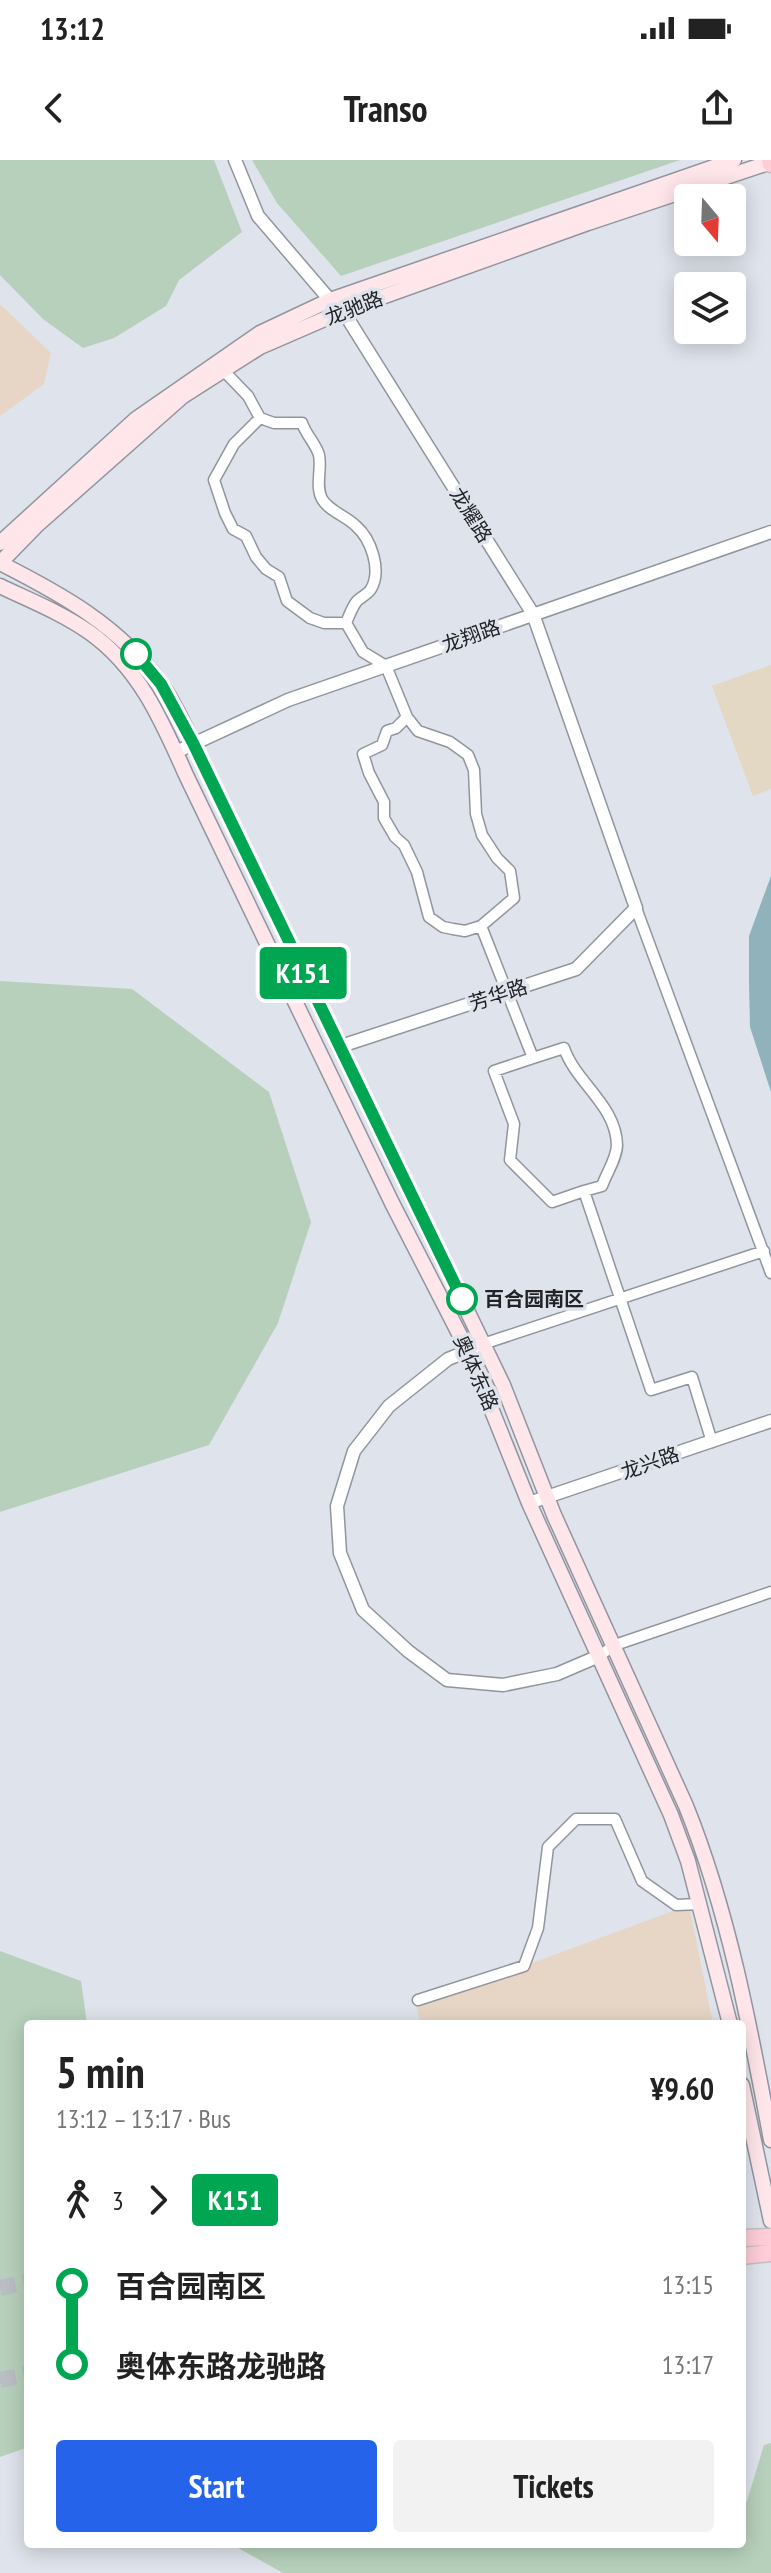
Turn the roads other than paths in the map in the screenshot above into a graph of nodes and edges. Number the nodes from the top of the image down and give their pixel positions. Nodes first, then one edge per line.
1 (235, 160) edge
2 (734, 160) edge
3 (771, 162) edge
4 (330, 300) junction
5 (343, 311) junction
6 (223, 370) junction
7 (260, 418) junction
8 (771, 532) edge
9 (0, 543) edge
10 (0, 563) edge
11 (0, 586) edge
12 (533, 614) junction
13 (346, 623) junction
14 (386, 666) junction
15 (407, 717) junction
16 (193, 743) junction
17 (176, 752) junction
18 (636, 908) junction
19 (481, 926) junction
20 (508, 991) junction
21 (338, 1047) junction
22 (533, 1058) junction
23 (584, 1191) junction
24 (764, 1251) junction
25 (771, 1273) edge
26 (483, 1344) junction
27 (468, 1351) junction
28 (771, 1421) edge
29 (712, 1442) junction
30 (549, 1498) junction
31 (529, 1503) junction
32 (771, 1592) edge
33 (615, 1645) junction
34 (599, 1656) junction
35 (700, 1904) junction
36 (418, 2000) dead end
37 (729, 2020) edge
38 (766, 2091) edge
39 (746, 2104) edge
40 (771, 2140) edge
41 (771, 2221) edge
42 (746, 2239) edge
43 (766, 2245) edge
44 (746, 2254) edge

1 - 4 street, 龙耀路
2 - 4 main road, 龙驰路
3 - 5 main road, 龙驰路
4 - 5 street, 龙耀路
4 - 9 main road, 龙驰路
5 - 6 main road, 龙驰路
5 - 12 street, 龙耀路
6 - 7 street
6 - 10 main road, 龙驰路
7 - 13 street
7 - 13 street
8 - 12 street, 龙翔路
10 - 16 main road
11 - 17 main road, 奥体东路
12 - 14 street, 龙翔路
12 - 18 street, 龙耀路
13 - 14 street
14 - 15 street
14 - 16 street, 龙翔路
15 - 19 street
15 - 19 street
16 - 17 street, 龙翔路
16 - 21 main road
17 - 27 main road, 奥体东路
18 - 20 street, 芳华路
18 - 24 street
19 - 20 street
20 - 21 street, 芳华路
20 - 22 street
21 - 26 main road
22 - 23 street
22 - 23 street
23 - 29 street
24 - 25 street
24 - 26 street
26 - 27 street
26 - 30 main road
27 - 31 main road, 奥体东路
27 - 34 street
28 - 29 street, 龙兴路
29 - 30 street, 龙兴路
30 - 31 street, 龙兴路
30 - 33 main road
31 - 34 main road, 奥体东路
32 - 33 street
33 - 34 street
33 - 38 main road
34 - 35 main road, 奥体东路
35 - 36 street
35 - 37 main road, 奥体东路
38 - 40 main road
39 - 41 main road
42 - 43 main road
43 - 44 main road

